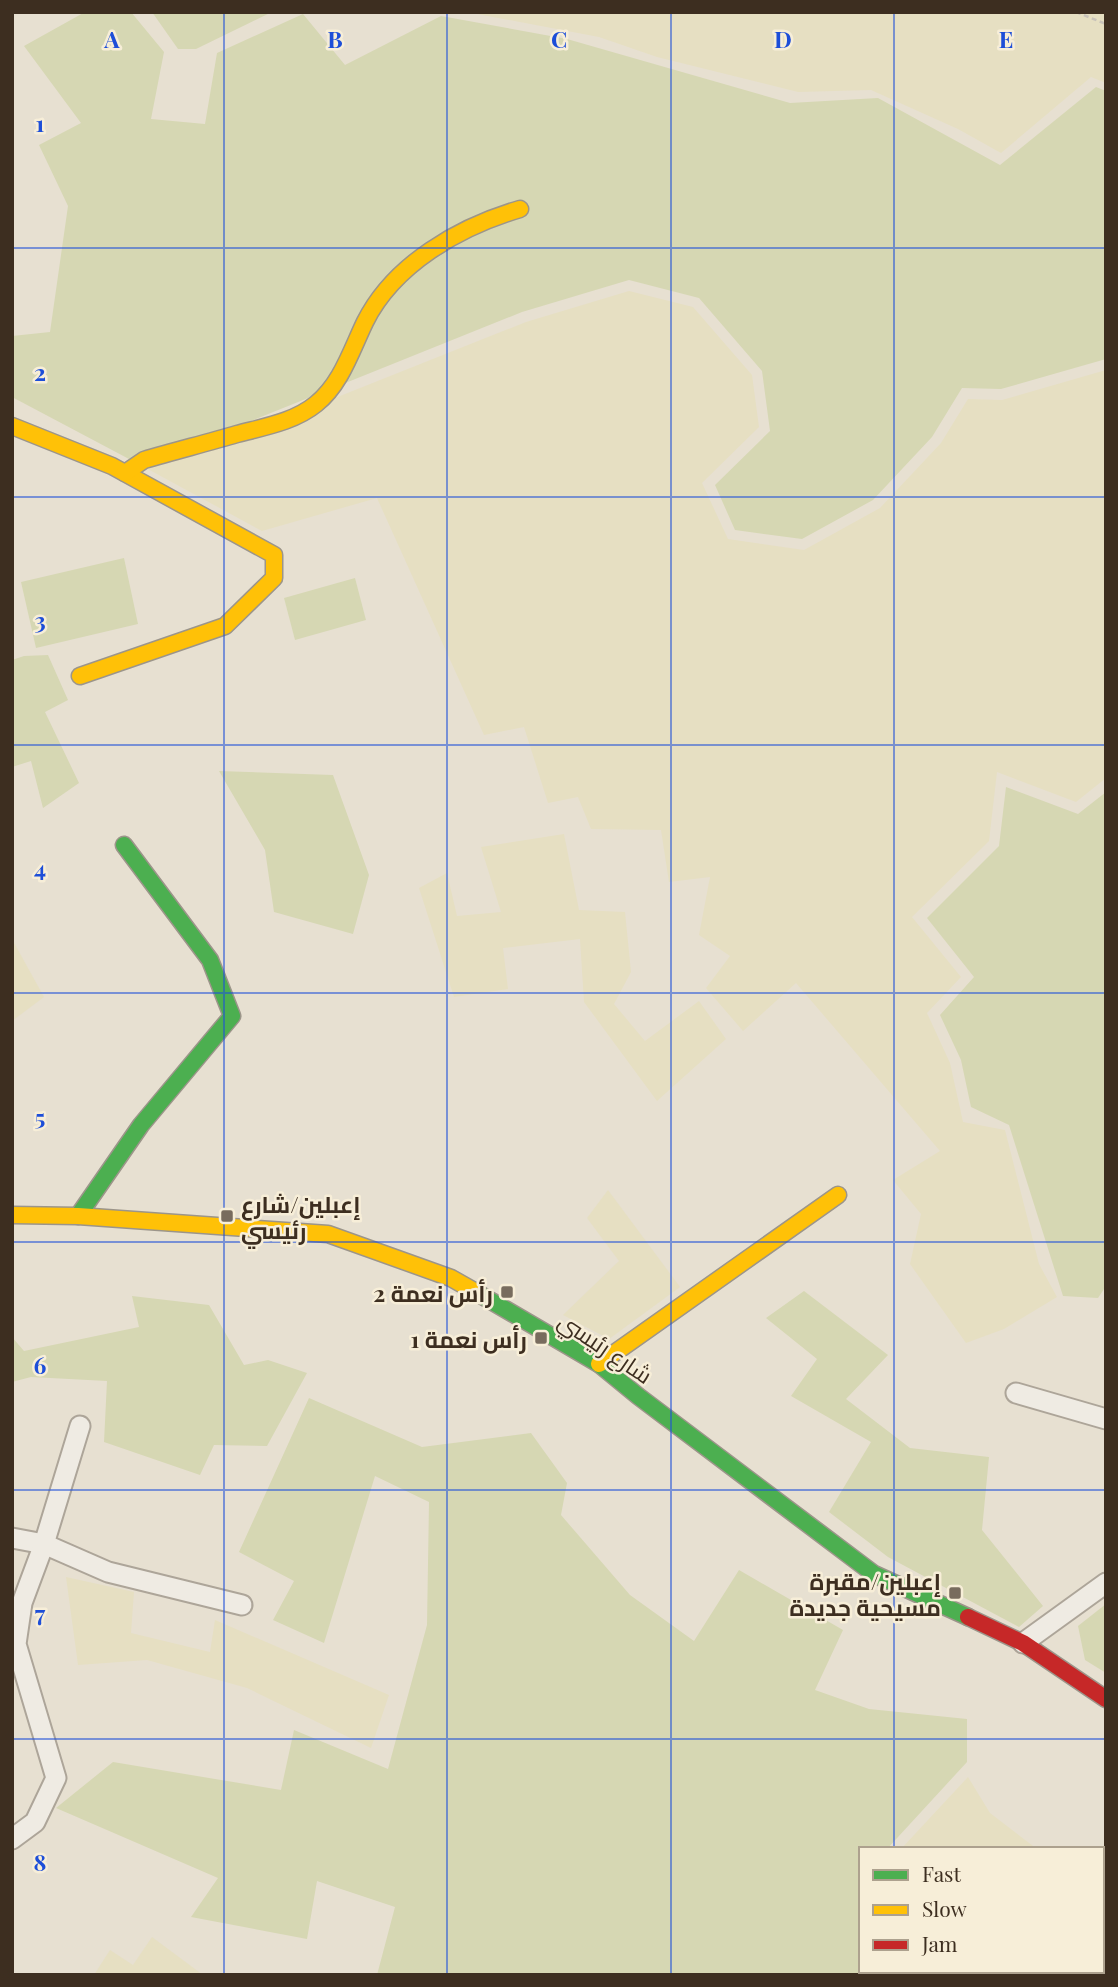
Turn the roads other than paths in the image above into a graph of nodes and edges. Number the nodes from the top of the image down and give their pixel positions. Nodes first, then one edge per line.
1 (520, 209) dead end
2 (12, 426) edge
3 (125, 473) junction
4 (80, 676) dead end
5 (124, 845) dead end
6 (838, 1195) dead end
7 (12, 1215) edge
8 (78, 1216) junction
9 (599, 1364) junction
10 (1016, 1393) dead end
11 (1106, 1419) edge
12 (80, 1426) dead end
13 (12, 1538) edge
14 (44, 1544) junction
15 (1106, 1583) edge
16 (242, 1605) dead end
17 (1023, 1643) junction
18 (1106, 1699) edge
19 (12, 1839) edge

1 - 3 street
2 - 3 street
3 - 4 street
5 - 8 street
6 - 9 street
7 - 8 street, شارع رئيسي
8 - 9 street, شارع رئيسي
9 - 17 street, شارع رئيسي
10 - 11 street
12 - 14 street
13 - 14 street
14 - 16 street
14 - 19 street
15 - 17 street
17 - 18 street, شارع رئيسي

